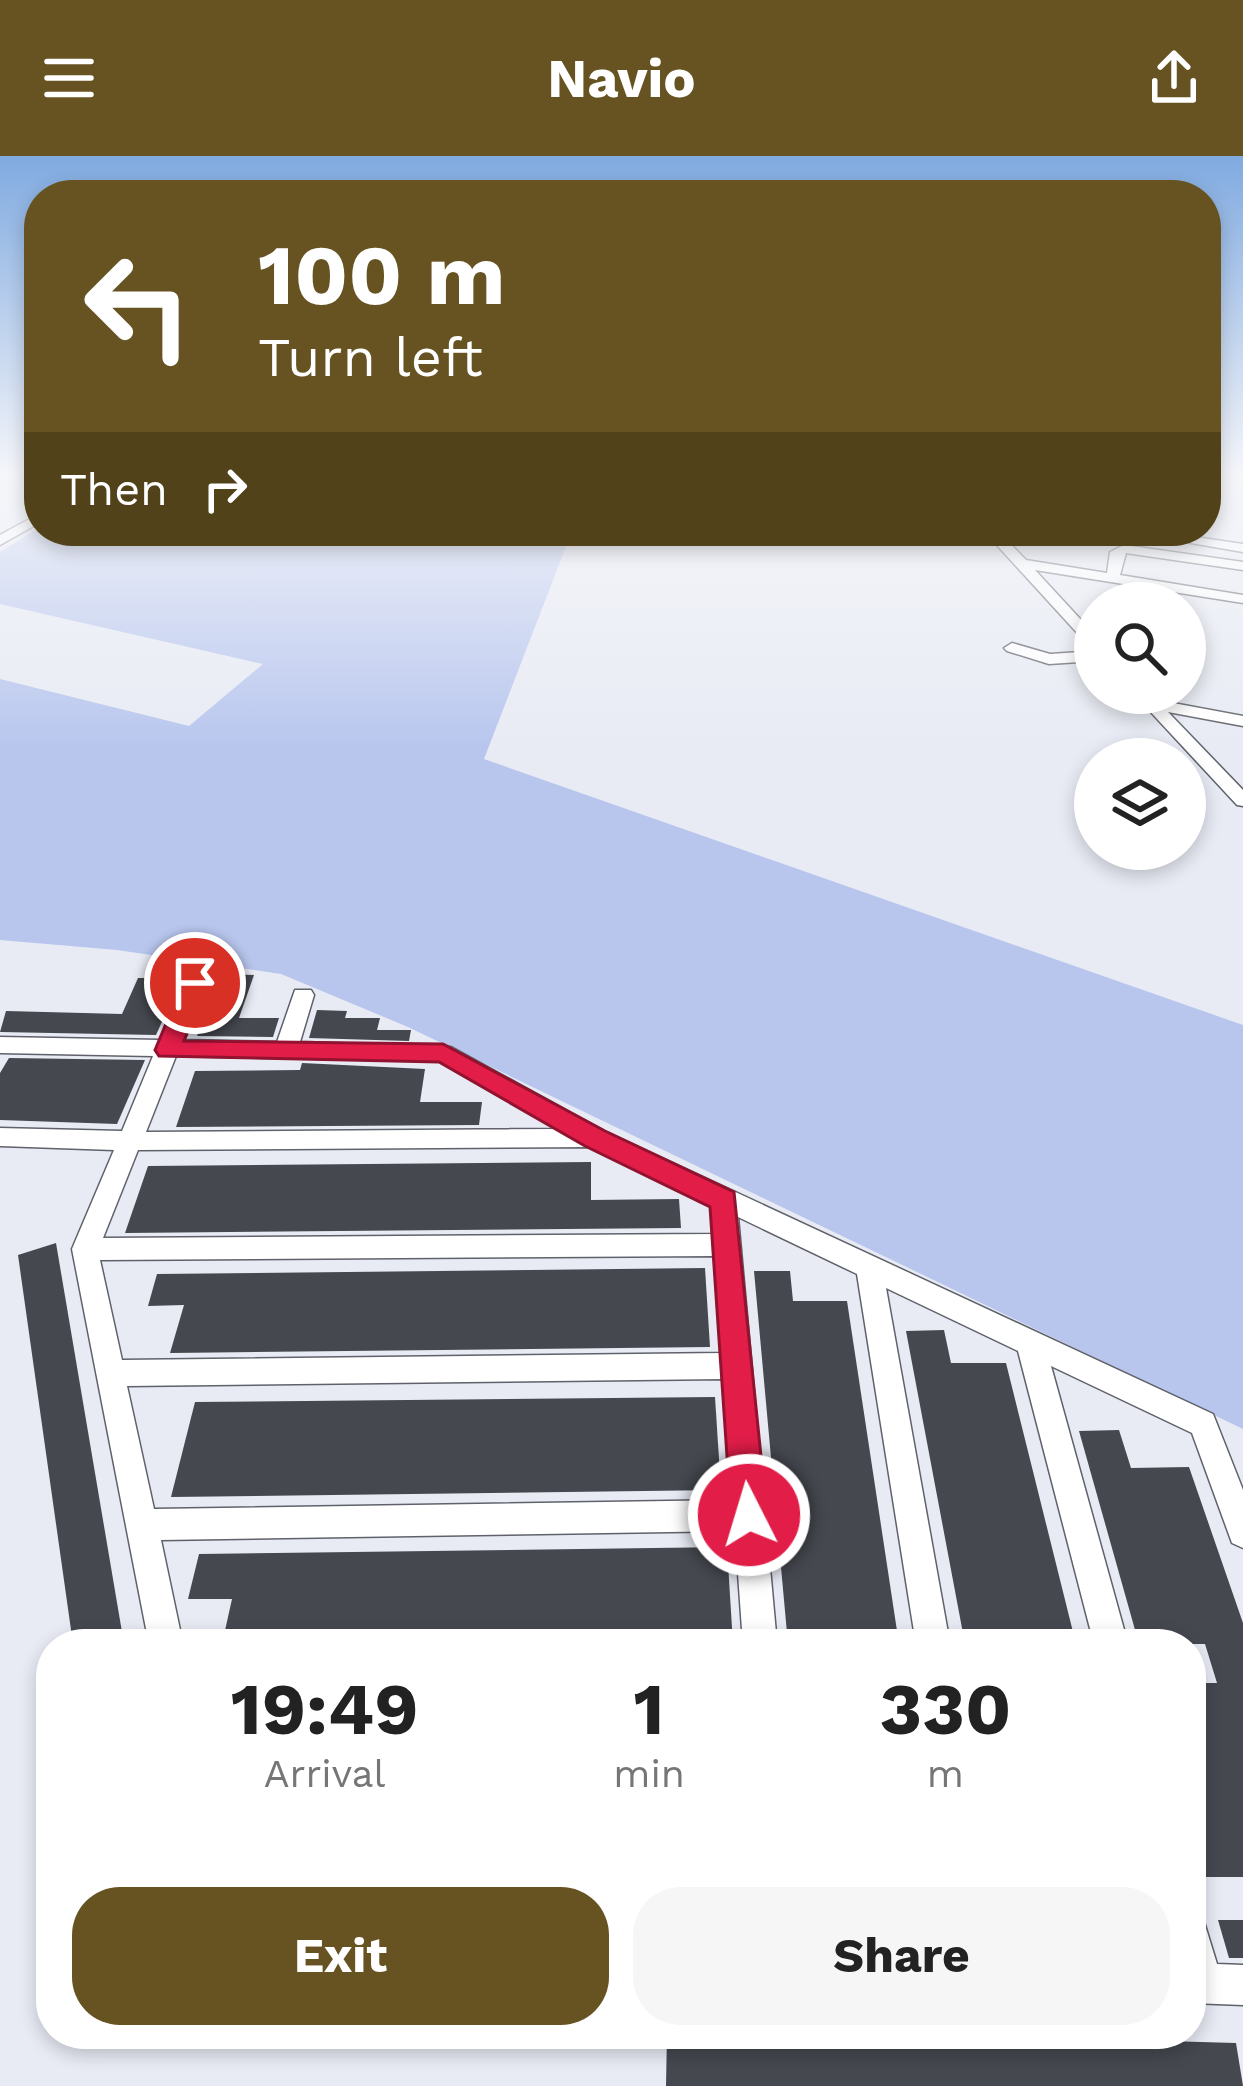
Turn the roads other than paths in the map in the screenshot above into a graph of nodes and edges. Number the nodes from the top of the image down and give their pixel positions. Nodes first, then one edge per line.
1 (1023, 566) edge
2 (1116, 566) edge
3 (1026, 569) junction
4 (1113, 578) junction
5 (1139, 582) edge
6 (1206, 593) edge
7 (1243, 599) edge
8 (1074, 621) edge
9 (1012, 648) dead end
10 (1074, 657) edge
11 (1206, 713) edge
12 (1161, 714) edge
13 (1243, 721) edge
14 (1243, 801) edge
15 (195, 983) dead end
16 (303, 995) dead end
17 (0, 1045) edge
18 (168, 1050) junction
19 (286, 1051) junction
20 (0, 1137) edge
21 (595, 1138) junction
22 (130, 1141) junction
23 (724, 1201) junction
24 (727, 1245) junction
25 (85, 1249) junction
26 (870, 1271) junction
27 (1030, 1345) junction
28 (737, 1366) junction
29 (111, 1373) junction
30 (749, 1515) junction
31 (142, 1525) junction
32 (1243, 1532) edge
33 (163, 1629) edge
34 (759, 1629) edge
35 (930, 1629) edge
36 (1108, 1629) edge

1 - 3 street
2 - 4 street
3 - 4 street
3 - 8 street
4 - 5 street
6 - 7 street
9 - 10 street
11 - 13 street
12 - 14 street
15 - 18 street
16 - 19 street
17 - 18 street
18 - 19 street
18 - 22 street
19 - 21 street
20 - 22 street
21 - 22 street
21 - 23 street
22 - 25 street
23 - 24 street
23 - 26 street
24 - 25 street
24 - 28 street
25 - 29 street
26 - 27 street
26 - 35 street
27 - 32 street
27 - 36 street
28 - 29 street
28 - 30 street
29 - 31 street
30 - 31 street
30 - 34 street
31 - 33 street

